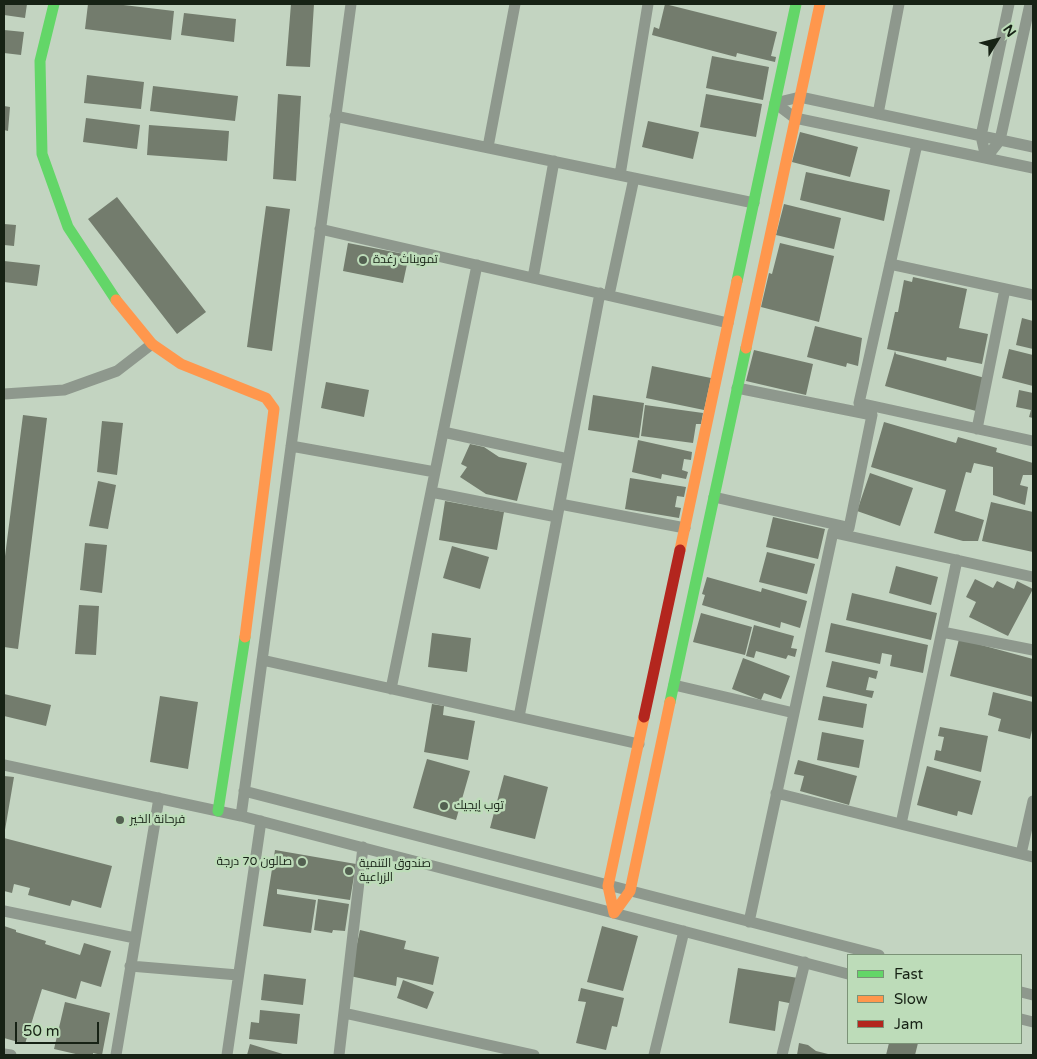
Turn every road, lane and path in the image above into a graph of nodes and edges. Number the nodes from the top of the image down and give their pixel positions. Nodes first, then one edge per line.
1 (54, 4) edge
2 (351, 4) edge
3 (515, 4) edge
4 (648, 4) edge
5 (796, 4) edge
6 (820, 4) edge
7 (899, 4) edge
8 (1009, 4) edge
9 (1030, 4) edge
10 (1030, 19) edge
11 (800, 97) junction
12 (775, 103) junction
13 (878, 114) junction
14 (336, 116) junction
15 (795, 118) junction
16 (981, 136) junction
17 (1000, 140) junction
18 (917, 144) junction
19 (488, 147) junction
20 (1033, 147) edge
21 (986, 158) junction
22 (554, 161) junction
23 (1033, 168) edge
24 (620, 175) junction
25 (634, 178) junction
26 (754, 203) junction
27 (320, 229) junction
28 (890, 264) junction
29 (477, 265) junction
30 (533, 278) junction
31 (1005, 289) junction
32 (604, 294) junction
33 (1033, 295) edge
34 (728, 323) junction
35 (152, 344) junction
36 (737, 388) junction
37 (4, 394) edge
38 (859, 403) junction
39 (872, 416) junction
40 (977, 429) junction
41 (443, 432) junction
42 (1033, 441) edge
43 (291, 446) junction
44 (568, 459) junction
45 (435, 472) junction
46 (431, 492) junction
47 (714, 497) junction
48 (560, 504) junction
49 (557, 517) junction
50 (685, 528) junction
51 (849, 528) junction
52 (833, 532) junction
53 (957, 560) junction
54 (1033, 577) edge
55 (942, 632) junction
56 (1033, 650) edge
57 (262, 660) junction
58 (674, 685) junction
59 (391, 688) junction
60 (794, 713) junction
61 (519, 717) junction
62 (639, 744) junction
63 (4, 765) edge
64 (244, 791) junction
65 (776, 793) junction
66 (159, 798) junction
67 (1033, 800) edge
68 (218, 811) junction
69 (240, 816) junction
70 (261, 821) junction
71 (901, 824) junction
72 (363, 847) junction
73 (1021, 854) junction
74 (1033, 857) edge
75 (608, 886) junction
76 (630, 891) junction
77 (4, 911) edge
78 (614, 913) junction
79 (748, 922) junction
80 (684, 931) junction
81 (135, 938) junction
82 (876, 954) edge
83 (805, 962) junction
84 (130, 966) junction
85 (847, 974) edge
86 (238, 975) junction
87 (344, 1012) junction
88 (482, 1044) junction
89 (4, 1054) edge
90 (11, 1055) edge
91 (116, 1055) edge
92 (227, 1055) edge
93 (339, 1055) edge
94 (479, 1055) edge
95 (534, 1055) edge
96 (654, 1055) edge
97 (782, 1055) edge

1 - 35 street
2 - 14 street
3 - 19 street
4 - 24 street
5 - 12 street
6 - 11 street
7 - 13 street
8 - 16 street
9 - 10 street
10 - 17 street
11 - 12 street
11 - 13 street
11 - 15 street
12 - 15 street
12 - 26 street
13 - 16 street
14 - 19 street
14 - 27 street
15 - 18 street
15 - 36 street
16 - 17 street
16 - 21 street
17 - 20 street
17 - 21 street
18 - 21 street
18 - 28 street
19 - 22 street
21 - 23 street
22 - 24 street
22 - 30 street
24 - 25 street
25 - 26 street
25 - 32 street
26 - 34 street
27 - 29 street
27 - 43 street
28 - 31 street
28 - 38 street
29 - 30 street
29 - 41 street
30 - 32 street
31 - 33 street
31 - 40 street
32 - 34 street
32 - 44 street
34 - 50 street
35 - 37 street
35 - 68 street
36 - 39 street
36 - 47 street
38 - 39 street
38 - 40 street
39 - 51 street
40 - 42 street
41 - 44 street
41 - 45 street
43 - 45 street
43 - 57 street
44 - 48 street
45 - 46 street
46 - 49 street
46 - 59 street
47 - 51 street
47 - 58 street
48 - 49 street
48 - 50 street
49 - 61 street
50 - 62 street
51 - 52 street
52 - 53 street
52 - 60 street
53 - 54 street
53 - 55 street
55 - 56 street
55 - 71 street
57 - 59 street
57 - 64 street
58 - 60 street
58 - 76 street
59 - 61 street
60 - 65 street
61 - 62 street
62 - 75 street
63 - 66 street
64 - 69 street
64 - 75 street
65 - 71 street
65 - 79 street
66 - 68 street
66 - 81 street
67 - 73 street
68 - 69 street
69 - 70 street
70 - 72 street
70 - 86 street
71 - 73 street
72 - 78 street
72 - 87 street
73 - 74 street
75 - 76 street
75 - 78 street
76 - 78 street
76 - 79 street
77 - 81 street
78 - 80 street
79 - 82 street
80 - 83 street
80 - 96 street
81 - 84 street
83 - 85 street
83 - 97 street
84 - 86 street
84 - 91 street
86 - 92 street
87 - 88 street
87 - 93 street
88 - 94 street
88 - 95 street
89 - 90 street

